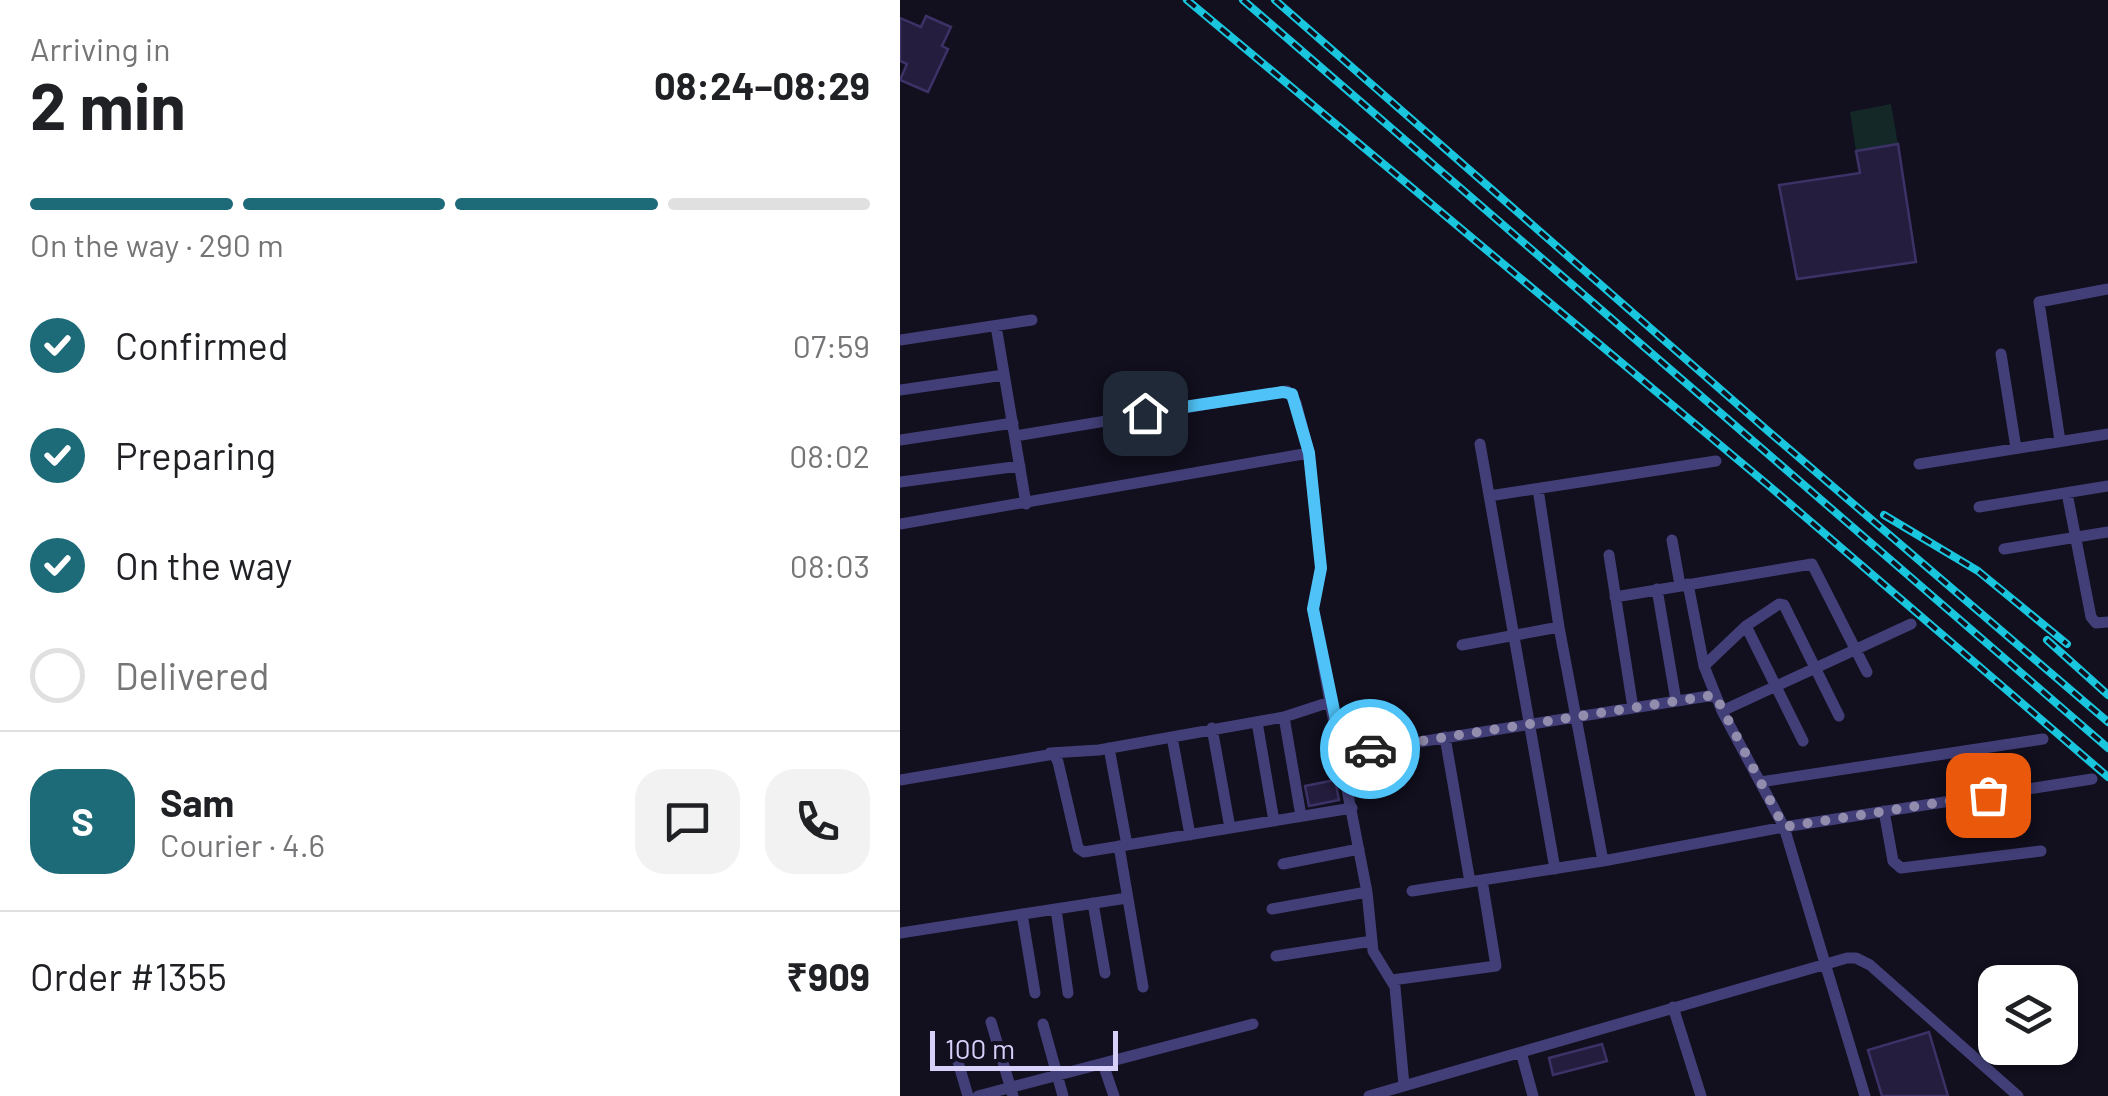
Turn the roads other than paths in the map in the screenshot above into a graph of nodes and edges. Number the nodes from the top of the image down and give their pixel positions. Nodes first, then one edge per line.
1 (2108, 290) edge
2 (1032, 320) dead end
3 (996, 326) junction
4 (900, 340) edge
5 (2002, 354) dead end
6 (1004, 374) junction
7 (900, 390) edge
8 (1014, 430) junction
9 (2108, 434) edge
10 (900, 440) edge
11 (2060, 441) junction
12 (1480, 444) dead end
13 (2016, 448) junction
14 (1309, 453) junction
15 (1716, 461) dead end
16 (1920, 464) dead end
17 (1020, 466) junction
18 (900, 482) edge
19 (2108, 486) edge
20 (1538, 488) junction
21 (2068, 493) junction
22 (1489, 496) junction
23 (1026, 504) junction
24 (1979, 507) dead end
25 (900, 524) edge
26 (2108, 532) edge
27 (2074, 538) junction
28 (1672, 540) dead end
29 (2004, 549) dead end
30 (1608, 556) dead end
31 (1684, 584) junction
32 (1658, 590) junction
33 (1615, 597) junction
34 (2108, 622) edge
35 (1912, 624) dead end
36 (1746, 626) junction
37 (1559, 627) junction
38 (1512, 635) junction
39 (1462, 644) dead end
40 (1856, 649) junction
41 (1704, 666) junction
42 (1816, 669) junction
43 (1867, 672) dead end
44 (1777, 687) junction
45 (1715, 695) junction
46 (1676, 701) junction
47 (1330, 702) junction
48 (1633, 708) junction
49 (1722, 712) junction
50 (1839, 716) dead end
51 (1284, 717) junction
52 (1575, 717) junction
53 (1256, 722) junction
54 (1529, 724) junction
55 (1212, 728) junction
56 (1172, 737) junction
57 (1445, 737) junction
58 (2043, 739) dead end
59 (1803, 740) dead end
60 (1109, 748) junction
61 (1050, 753) junction
62 (1343, 754) junction
63 (2092, 779) dead end
64 (900, 780) edge
65 (1760, 782) junction
66 (1352, 808) junction
67 (1884, 812) junction
68 (1300, 816) junction
69 (1274, 821) junction
70 (1784, 827) junction
71 (1230, 828) junction
72 (1190, 834) junction
73 (1123, 846) junction
74 (1359, 849) junction
75 (2041, 851) dead end
76 (1603, 861) junction
77 (1283, 864) dead end
78 (1555, 868) junction
79 (1476, 881) junction
80 (1367, 892) junction
81 (1412, 892) dead end
82 (1128, 898) junction
83 (1093, 903) junction
84 (1056, 908) junction
85 (1272, 909) dead end
86 (1022, 914) junction
87 (900, 933) edge
88 (1372, 941) junction
89 (1276, 956) dead end
90 (1825, 963) junction
91 (1104, 972) dead end
92 (1392, 980) junction
93 (1143, 987) dead end
94 (1035, 992) dead end
95 (1068, 993) dead end
96 (1672, 1008) junction
97 (992, 1022) dead end
98 (1044, 1024) dead end
99 (1252, 1024) dead end
100 (953, 1045) dead end
101 (1521, 1052) junction
102 (1103, 1064) junction
103 (1058, 1075) junction
104 (1404, 1086) junction
105 (1012, 1092) edge
106 (968, 1096) edge
107 (978, 1096) edge
108 (1064, 1096) edge
109 (1114, 1096) edge
110 (1369, 1096) edge
111 (1534, 1096) edge
112 (1701, 1096) edge
113 (1865, 1096) edge
114 (2018, 1096) edge

1 - 11 street
2 - 3 street
3 - 4 street
3 - 6 street
5 - 13 street
6 - 7 street
6 - 8 street
8 - 10 street
8 - 14 street
8 - 17 street
9 - 11 street
11 - 13 street
12 - 22 street
13 - 16 street
14 - 23 street
14 - 47 street
15 - 20 street
17 - 18 street
17 - 23 street
19 - 21 street
20 - 22 street
20 - 37 street
21 - 24 street
21 - 27 street
22 - 38 street
23 - 25 street
26 - 27 street
27 - 29 street
27 - 34 street
28 - 31 street
30 - 33 street
31 - 32 street
31 - 40 street
31 - 41 street
32 - 33 street
32 - 46 street
33 - 48 street
35 - 40 street
36 - 41 street
36 - 42 street
36 - 44 street
37 - 38 street
37 - 52 street
38 - 39 street
38 - 54 street
40 - 42 street
40 - 43 street
41 - 45 street
42 - 44 street
42 - 50 street
44 - 49 street
44 - 59 street
45 - 46 street
45 - 49 street
46 - 48 street
47 - 51 street
47 - 62 street
48 - 52 street
49 - 65 street
51 - 53 street
51 - 68 street
52 - 54 street
52 - 76 street
53 - 55 street
53 - 69 street
54 - 57 street
54 - 78 street
55 - 56 street
55 - 71 street
56 - 60 street
56 - 72 street
57 - 62 street
57 - 79 street
58 - 65 street
60 - 61 street
60 - 73 street
61 - 64 street
61 - 73 street
62 - 66 street
63 - 67 street
65 - 70 street
66 - 68 street
66 - 74 street
67 - 70 street
67 - 75 street
68 - 69 street
69 - 71 street
70 - 76 street
70 - 90 street
71 - 72 street
72 - 73 street
73 - 82 street
74 - 77 street
74 - 80 street
76 - 78 street
78 - 79 street
79 - 81 street
79 - 92 street
80 - 85 street
80 - 88 street
82 - 83 street
82 - 93 street
83 - 84 street
83 - 91 street
84 - 86 street
84 - 95 street
86 - 87 street
86 - 94 street
88 - 89 street
88 - 92 street
90 - 96 street
90 - 113 street
90 - 114 street
92 - 104 street
96 - 101 street
96 - 112 street
97 - 105 street
98 - 103 street
99 - 102 street
100 - 106 street
101 - 104 street
101 - 111 street
102 - 103 street
102 - 109 street
103 - 105 street
103 - 108 street
104 - 110 street
105 - 107 street

